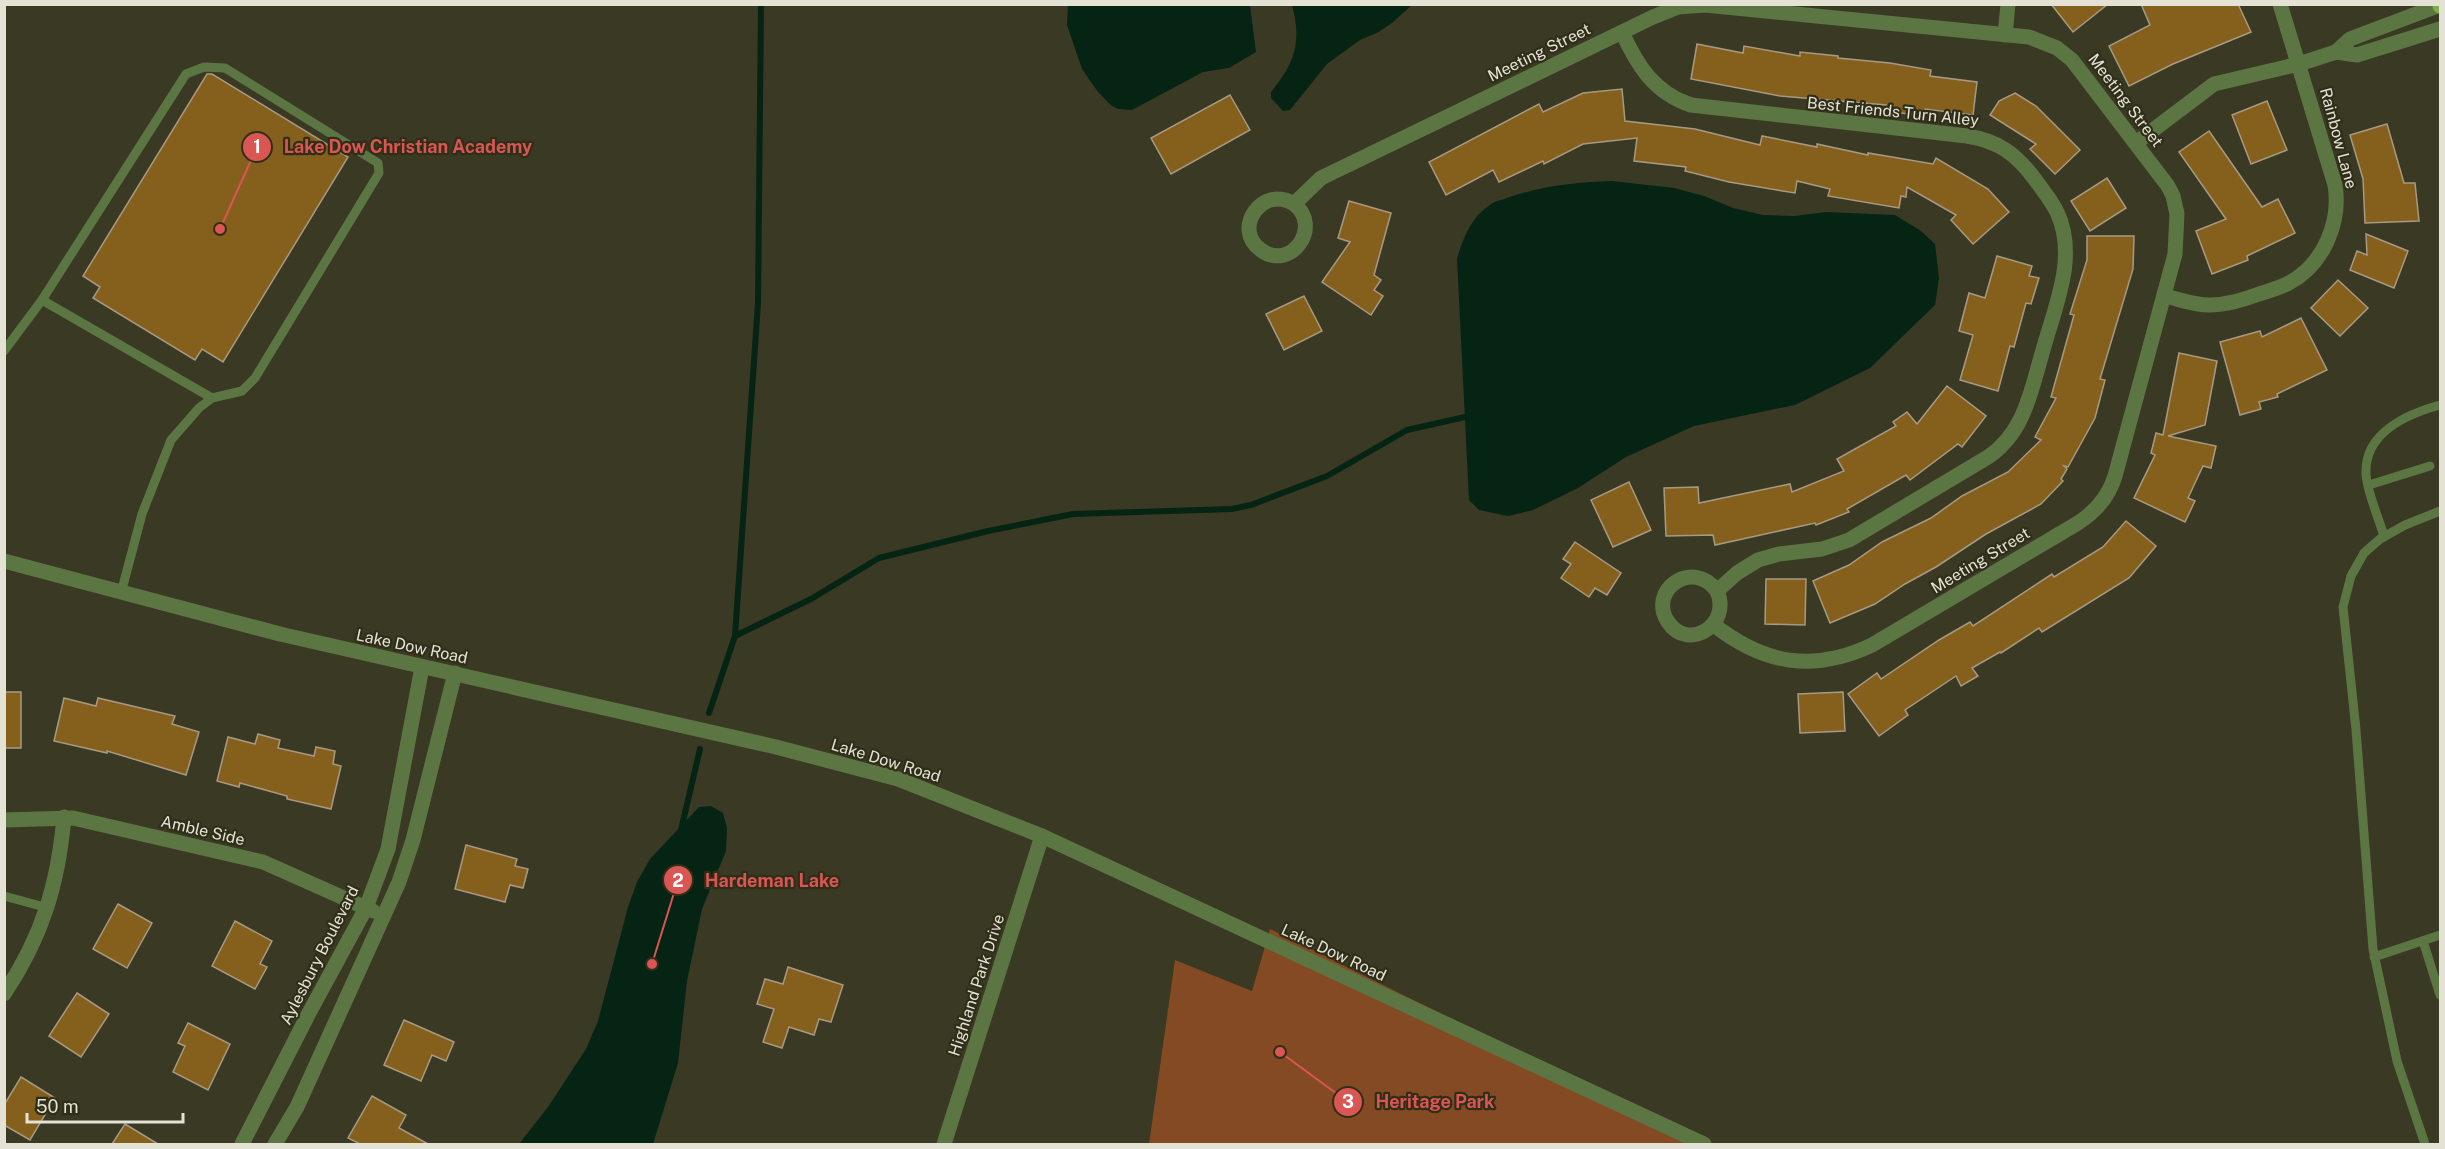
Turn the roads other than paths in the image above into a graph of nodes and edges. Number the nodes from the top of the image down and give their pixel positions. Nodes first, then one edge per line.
1 (2008, 4) edge
2 (2280, 4) edge
3 (2440, 5) edge
4 (2440, 29) edge
5 (1622, 32) junction
6 (2005, 35) junction
7 (2336, 52) junction
8 (2299, 64) junction
9 (2136, 143) junction
10 (1294, 204) dead end
11 (2164, 296) junction
12 (42, 300) junction
13 (4, 351) edge
14 (212, 398) junction
15 (2440, 405) edge
16 (2430, 466) dead end
17 (2368, 485) junction
18 (2440, 511) edge
19 (2384, 536) junction
20 (4, 561) edge
21 (1717, 591) junction
22 (122, 593) junction
23 (1713, 625) junction
24 (422, 667) junction
25 (455, 673) junction
26 (64, 817) junction
27 (4, 820) edge
28 (1042, 836) junction
29 (4, 896) edge
30 (366, 908) junction
31 (48, 909) junction
32 (384, 916) junction
33 (2440, 935) edge
34 (2423, 940) junction
35 (2374, 957) junction
36 (4, 994) edge
37 (2440, 995) edge
38 (242, 1144) edge
39 (274, 1144) edge
40 (944, 1144) edge
41 (1704, 1144) edge
42 (2425, 1144) edge

1 - 6 street
2 - 8 street, Rainbow Lane
3 - 7 street
4 - 7 street
5 - 6 street, Meeting Street
5 - 10 street, Meeting Street
5 - 21 street, Best Friends Turn Alley
6 - 9 street, Meeting Street
7 - 8 street
8 - 9 street
8 - 11 street, Rainbow Lane
9 - 11 street, Meeting Street
11 - 23 street, Meeting Street
12 - 13 lane
12 - 14 lane
12 - 14 lane
14 - 22 lane
15 - 17 lane
16 - 17 lane
17 - 19 lane
18 - 19 lane
19 - 35 lane
20 - 22 street, Lake Dow Road
21 - 23 street
21 - 23 street
22 - 24 street, Lake Dow Road
24 - 25 street, Lake Dow Road
24 - 30 street, Aylesbury Boulevard
25 - 28 street, Lake Dow Road
25 - 32 street
26 - 27 street, Amble Side
26 - 30 street, Amble Side
26 - 31 street
28 - 40 street, Highland Park Drive
28 - 41 street, Lake Dow Road
29 - 31 lane
30 - 32 street, Amble Side
30 - 38 street, Aylesbury Boulevard
31 - 36 street
32 - 39 street
33 - 34 lane
34 - 35 lane
34 - 37 lane
35 - 42 lane

